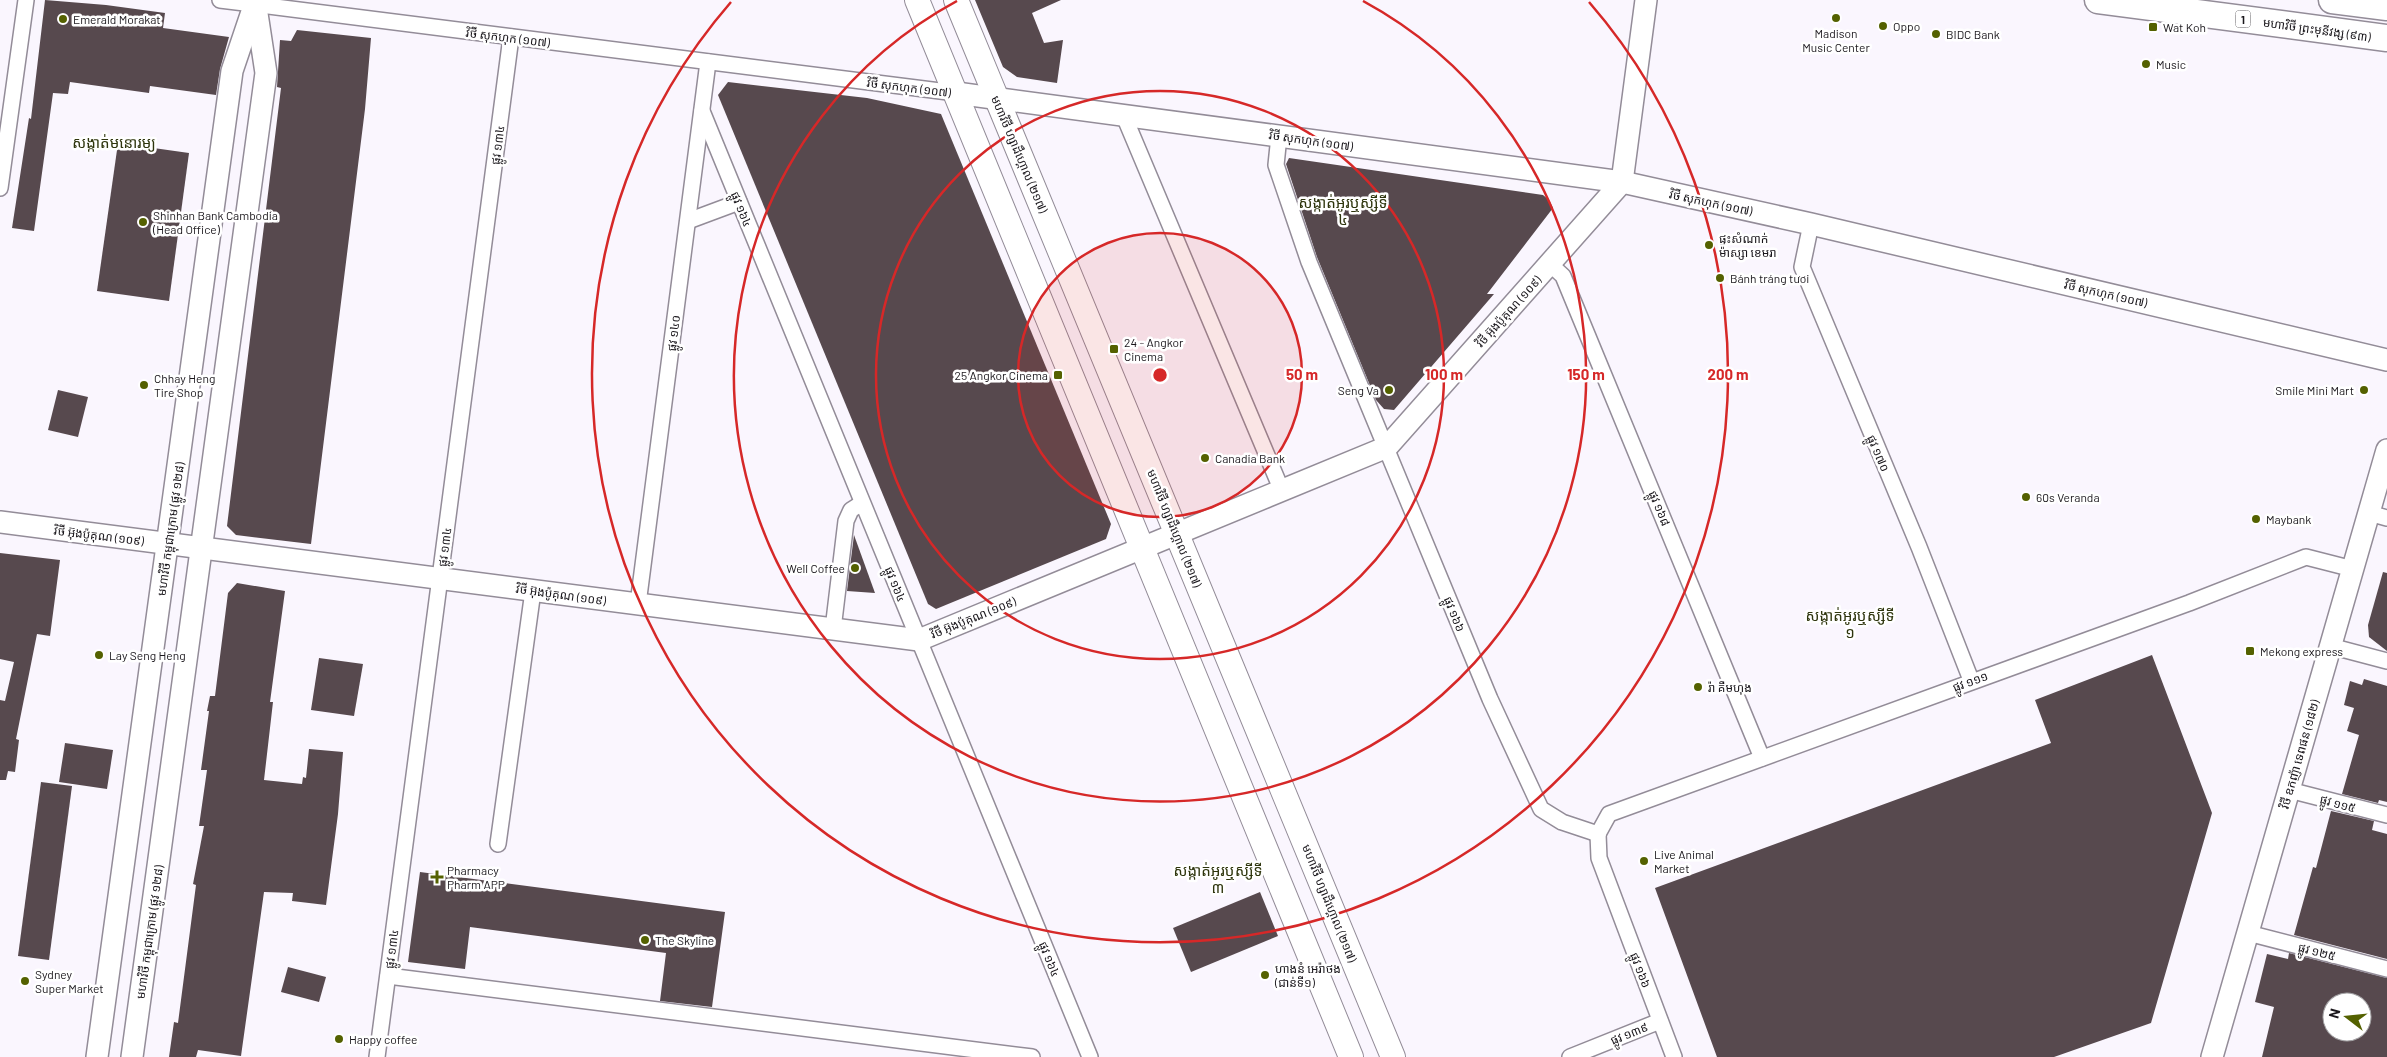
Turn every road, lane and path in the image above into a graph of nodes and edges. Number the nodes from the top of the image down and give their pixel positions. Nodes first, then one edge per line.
1 (26, 0) edge
2 (220, 0) edge
3 (917, 0) edge
4 (956, 0) edge
5 (1646, 0) edge
6 (2098, 0) edge
7 (2332, 0) edge
8 (256, 2) edge
9 (2387, 7) edge
10 (511, 37) junction
11 (2387, 38) edge
12 (708, 62) junction
13 (956, 93) junction
14 (998, 99) junction
15 (702, 111) junction
16 (1124, 116) junction
17 (1279, 136) junction
18 (1622, 182) junction
19 (0, 188) edge
20 (739, 202) junction
21 (688, 221) junction
22 (1810, 224) junction
23 (1550, 264) junction
24 (2387, 360) edge
25 (1387, 447) junction
26 (2387, 450) edge
27 (1282, 491) junction
28 (862, 503) junction
29 (2378, 515) edge
30 (0, 522) edge
31 (1178, 533) junction
32 (168, 543) junction
33 (202, 548) junction
34 (1143, 548) junction
35 (2353, 569) junction
36 (440, 579) junction
37 (533, 590) junction
38 (638, 604) junction
39 (833, 629) junction
40 (919, 640) junction
41 (2330, 646) junction
42 (2387, 661) edge
43 (1971, 680) junction
44 (1762, 758) junction
45 (2289, 790) junction
46 (2387, 815) edge
47 (1598, 834) junction
48 (498, 844) dead end
49 (2248, 933) junction
50 (2387, 969) edge
51 (388, 976) junction
52 (1660, 1021) junction
53 (97, 1057) edge
54 (132, 1057) edge
55 (377, 1057) edge
56 (1032, 1057) edge
57 (1090, 1057) edge
58 (1351, 1057) edge
59 (1393, 1057) edge
60 (1570, 1057) edge
61 (1674, 1057) edge
62 (2212, 1057) edge

1 - 19 street
2 - 8 street, វិថី សុកហុក (១០៧)
3 - 13 main road
4 - 14 main road, មហាវិថី ហ្សាដឹហ្គោល (២១៧)
5 - 18 street
6 - 11 highway, មហាវិថី ព្រះមុនីវង្ស (៩៣) / 1
7 - 9 highway
8 - 10 street, វិថី សុកហុក (១០៧)
8 - 32 street, មហាវិថី កម្ពុជាក្រោម (ផ្លូវ ១២៨)
8 - 33 street, មហាវិថី កម្ពុជាក្រោម (ផ្លូវ ១២៨)
10 - 12 street, វិថី សុកហុក (១០៧)
10 - 36 street, ផ្លូវ ១៣៤
12 - 13 street, វិថី សុកហុក (១០៧)
12 - 15 street, ផ្លូវ ១៤០
13 - 14 street, វិថី សុកហុក (១០៧)
13 - 34 main road
14 - 16 street, វិថី សុកហុក (១០៧)
14 - 31 main road, មហាវិថី ហ្សាដឹហ្គោល (២១៧)
15 - 20 street, ផ្លូវ ១៦៤
15 - 21 street, ផ្លូវ ១៤០
16 - 17 street, វិថី សុកហុក (១០៧)
16 - 27 street
17 - 18 street, វិថី សុកហុក (១០៧)
17 - 25 street, ផ្លូវ ១៦៦
18 - 22 street, វិថី សុកហុក (១០៧)
18 - 23 street, វិថី អ៊ុងប៉ូគុណ (១០៩)
20 - 21 street
20 - 28 street, ផ្លូវ ១៦៤
21 - 38 street, ផ្លូវ ១៤០
22 - 24 street, វិថី សុកហុក (១០៧)
22 - 43 street, ផ្លូវ ១៧០
23 - 25 street, វិថី អ៊ុងប៉ូគុណ (១០៩)
23 - 44 street, ផ្លូវ ១៦៨
25 - 27 street, វិថី អ៊ុងប៉ូគុណ (១០៩)
25 - 47 street, ផ្លូវ ១៦៦
26 - 29 street, វិថី ឧកញ៉ា ទេពផន (១៨២)
27 - 31 street, វិថី អ៊ុងប៉ូគុណ (១០៩)
28 - 39 street
28 - 40 street, ផ្លូវ ១៦៤
29 - 35 street, វិថី ឧកញ៉ា ទេពផន (១៨២)
30 - 32 street, វិថី អ៊ុងប៉ូគុណ (១០៩)
31 - 34 street, វិថី អ៊ុងប៉ូគុណ (១០៩)
31 - 59 main road, មហាវិថី ហ្សាដឹហ្គោល (២១៧)
32 - 33 street, វិថី អ៊ុងប៉ូគុណ (១០៩)
32 - 53 street, មហាវិថី កម្ពុជាក្រោម (ផ្លូវ ១២៨)
33 - 36 street, វិថី អ៊ុងប៉ូគុណ (១០៩)
33 - 54 street, មហាវិថី កម្ពុជាក្រោម (ផ្លូវ ១២៨)
34 - 40 street, វិថី អ៊ុងប៉ូគុណ (១០៩)
34 - 58 main road
35 - 41 street, វិថី ឧកញ៉ា ទេពផន (១៨២)
35 - 43 street, ផ្លូវ ១១១
36 - 37 street, វិថី អ៊ុងប៉ូគុណ (១០៩)
36 - 51 street, ផ្លូវ ១៣៤
37 - 38 street, វិថី អ៊ុងប៉ូគុណ (១០៩)
37 - 48 street
38 - 39 street, វិថី អ៊ុងប៉ូគុណ (១០៩)
39 - 40 street, វិថី អ៊ុងប៉ូគុណ (១០៩)
40 - 57 street, ផ្លូវ ១៦៤
41 - 42 street
41 - 45 street, វិថី ឧកញ៉ា ទេពផន (១៨២)
43 - 44 street, ផ្លូវ ១១១
44 - 47 street, ផ្លូវ ១១១
45 - 46 street, ផ្លូវ ១១៥
45 - 49 street, វិថី ឧកញ៉ា ទេពផន (១៨២)
47 - 52 street, ផ្លូវ ១៦៦
49 - 50 street, ផ្លូវ ១២៥
49 - 62 street, វិថី ឧកញ៉ា ទេពផន (១៨២)
51 - 55 street, ផ្លូវ ១៣៤
51 - 56 street
52 - 60 street, ផ្លូវ ១៣៩
52 - 61 street, ផ្លូវ ១៦៦

